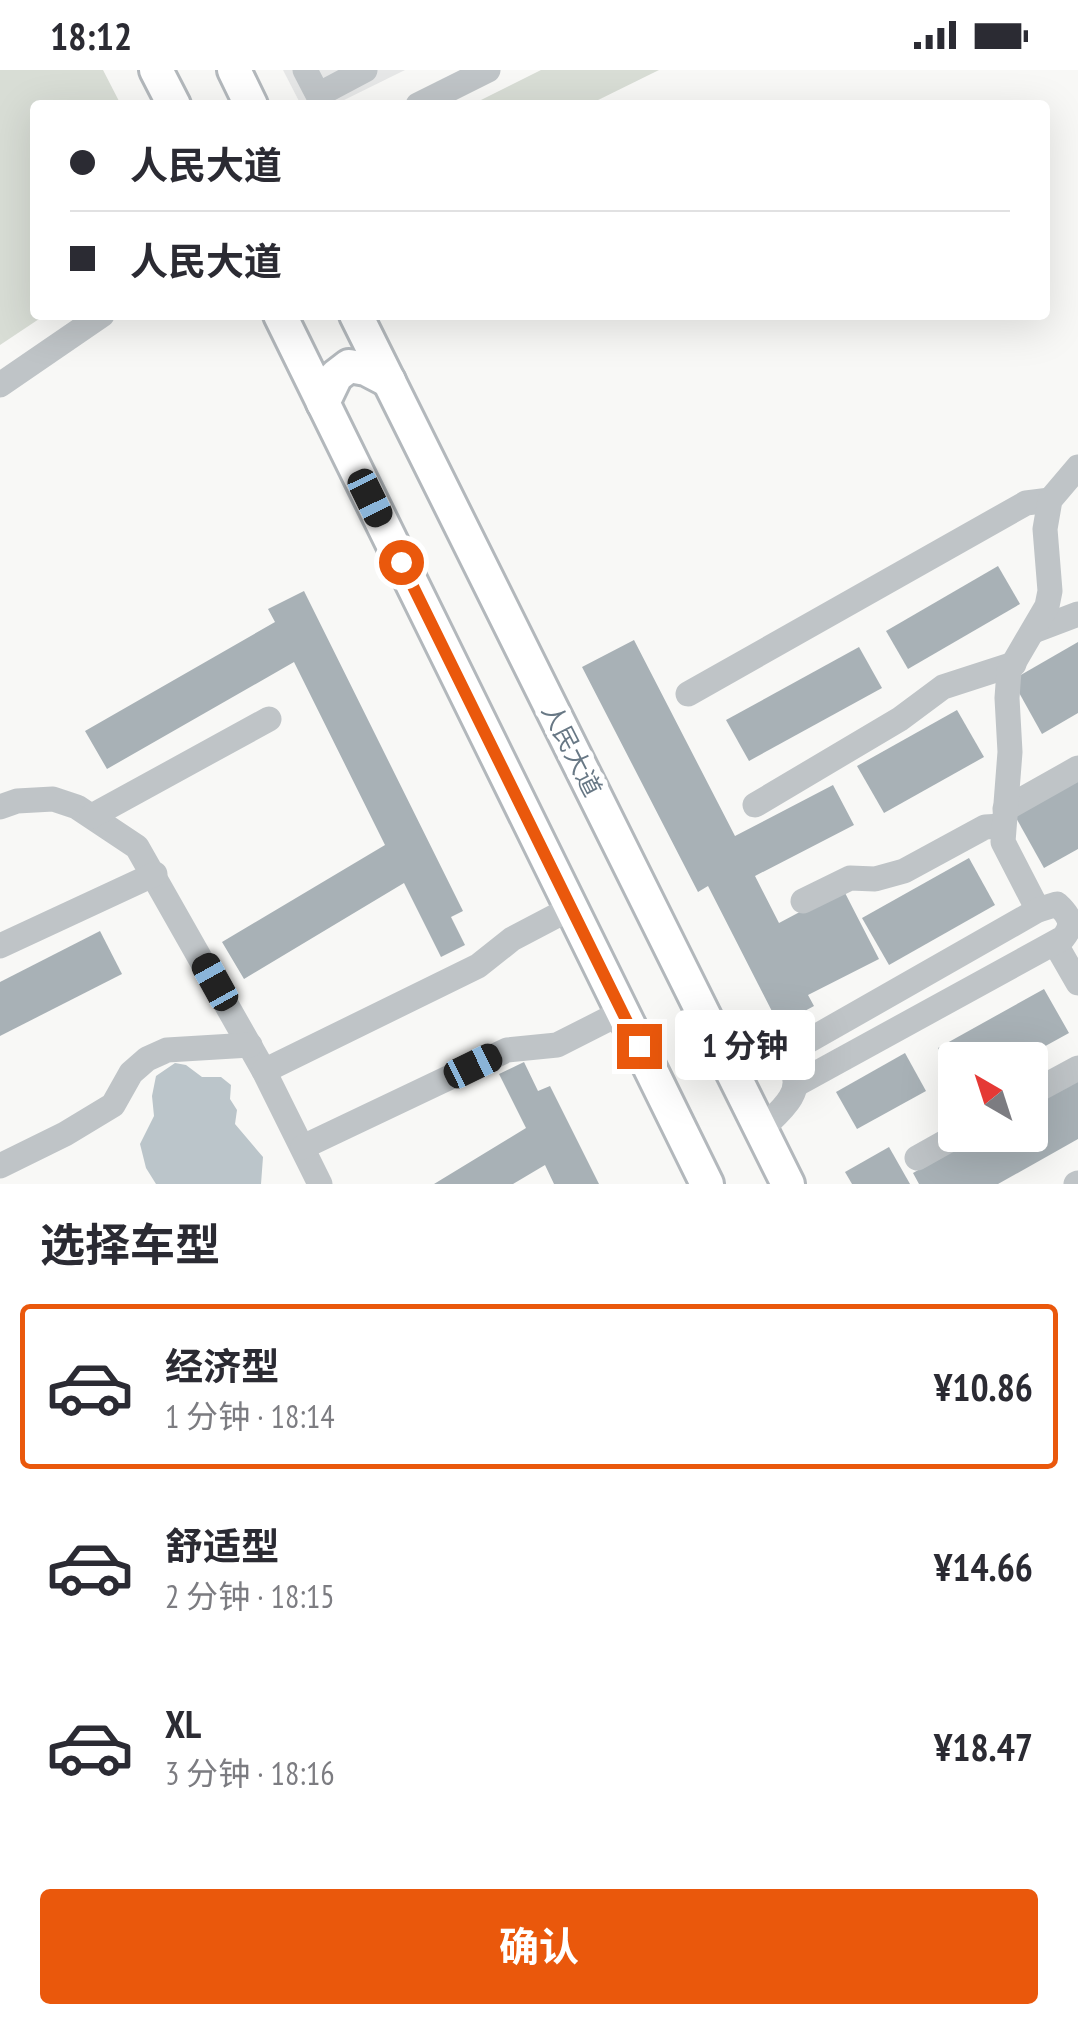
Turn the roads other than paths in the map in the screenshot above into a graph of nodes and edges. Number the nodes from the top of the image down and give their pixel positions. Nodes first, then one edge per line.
1 (156, 70) edge
2 (234, 70) edge
3 (305, 70) edge
4 (365, 70) edge
5 (488, 70) edge
6 (171, 100) edge
7 (249, 100) edge
8 (320, 100) edge
9 (428, 100) edge
10 (95, 320) edge
11 (282, 320) edge
12 (358, 320) edge
13 (389, 381) junction
14 (0, 385) edge
15 (323, 404) junction
16 (1078, 467) edge
17 (1050, 500) junction
18 (1078, 614) edge
19 (1036, 630) junction
20 (1014, 664) junction
21 (688, 694) dead end
22 (269, 719) dead end
23 (1078, 768) edge
24 (755, 805) dead end
25 (0, 807) edge
26 (92, 816) junction
27 (1003, 818) junction
28 (155, 874) junction
29 (802, 901) dead end
30 (571, 908) junction
31 (1038, 910) junction
32 (1068, 927) edge
33 (0, 946) edge
34 (1078, 982) edge
35 (622, 1012) junction
36 (250, 1045) junction
37 (780, 1056) junction
38 (726, 1058) junction
39 (1078, 1068) edge
40 (264, 1071) junction
41 (798, 1084) junction
42 (1048, 1084) edge
43 (762, 1130) junction
44 (938, 1146) edge
45 (303, 1147) junction
46 (917, 1158) dead end
47 (0, 1166) edge
48 (320, 1184) edge
49 (707, 1184) edge
50 (788, 1184) edge

1 - 6 main road
2 - 7 main road
3 - 8 street
4 - 8 street
5 - 9 street
10 - 14 street
11 - 15 main road
12 - 13 main road, 人民大道
13 - 15 main road
13 - 38 main road, 人民大道
15 - 30 main road
16 - 17 street
17 - 19 street
17 - 21 street
18 - 19 street
19 - 20 street
20 - 24 street
20 - 27 street
22 - 26 street
23 - 27 street
25 - 26 street
26 - 28 street
27 - 29 street
27 - 31 street
28 - 33 street
28 - 36 street
30 - 35 main road
30 - 40 street
31 - 32 street
31 - 37 street
32 - 34 street
32 - 41 street
35 - 45 street
35 - 49 main road
36 - 40 street
36 - 47 street
37 - 38 street
37 - 41 street
38 - 43 main road, 人民大道
39 - 42 street
40 - 45 street
41 - 43 street
43 - 50 main road, 人民大道
44 - 46 street
45 - 48 street

